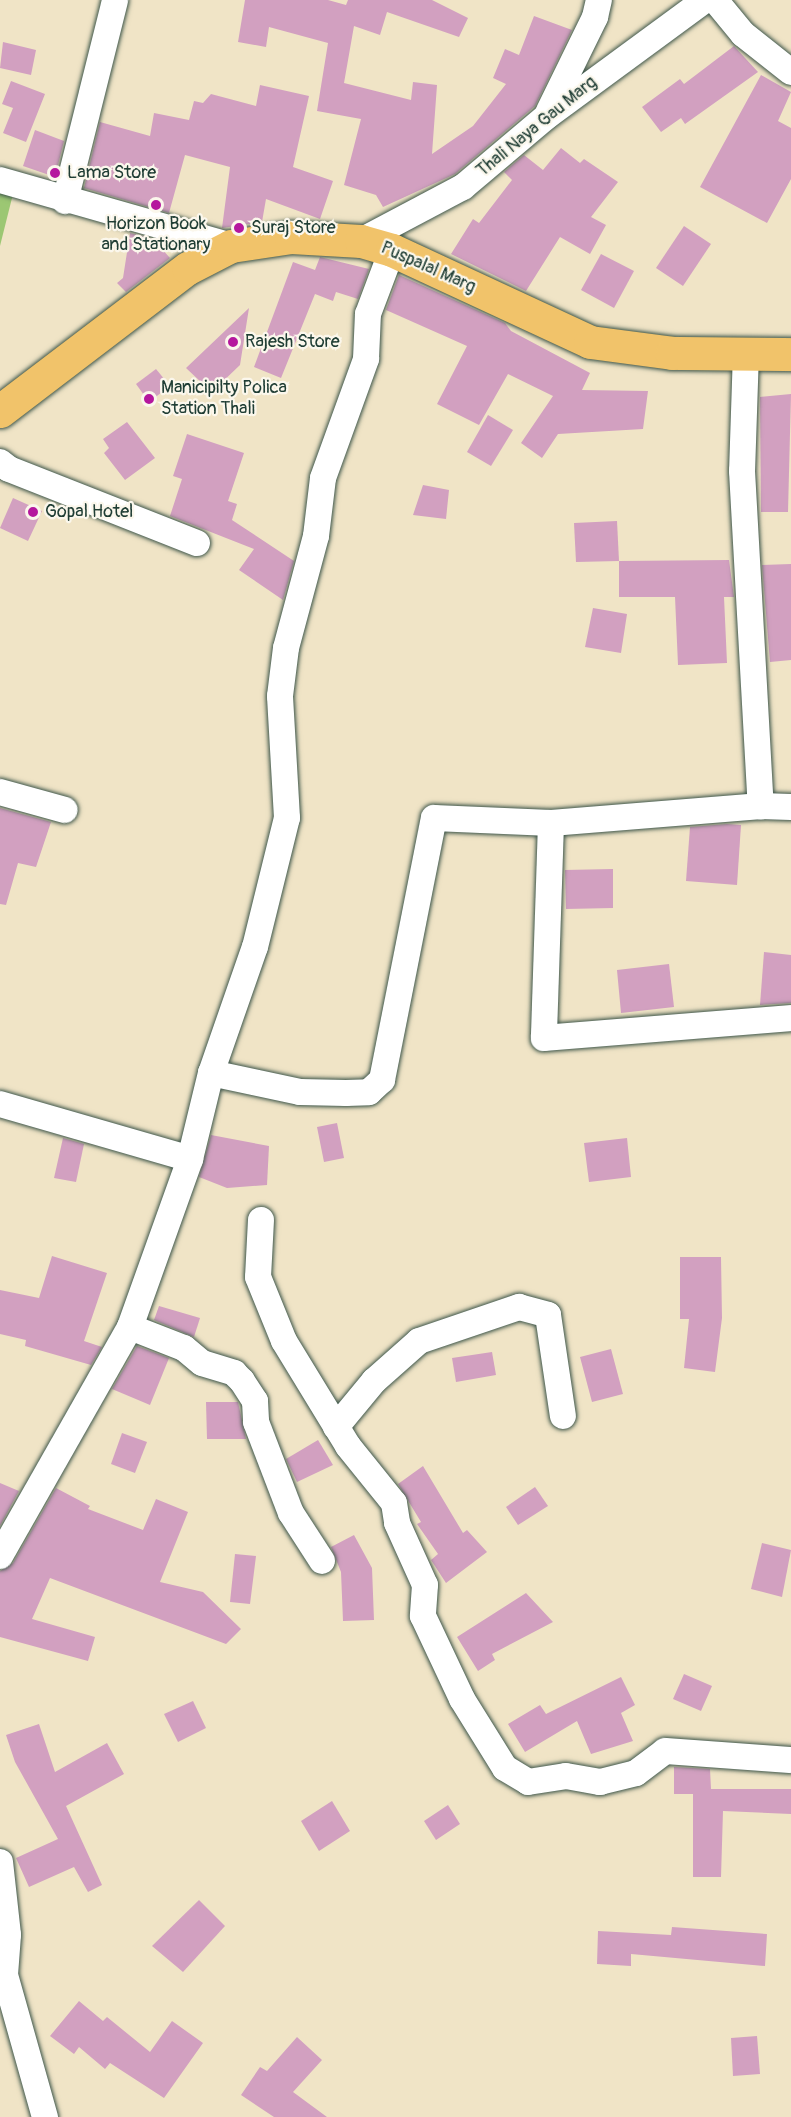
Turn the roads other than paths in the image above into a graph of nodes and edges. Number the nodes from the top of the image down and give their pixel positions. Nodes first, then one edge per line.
1 (115, 0) edge
2 (599, 0) edge
3 (705, 0) edge
4 (715, 0) edge
5 (791, 72) edge
6 (547, 116) junction
7 (0, 180) edge
8 (65, 201) junction
9 (361, 241) junction
10 (231, 246) junction
11 (392, 250) junction
12 (746, 352) junction
13 (791, 354) edge
14 (0, 411) edge
15 (0, 462) edge
16 (197, 543) dead end
17 (0, 792) edge
18 (761, 806) junction
19 (791, 807) edge
20 (65, 810) dead end
21 (551, 823) junction
22 (791, 1018) edge
23 (211, 1073) junction
24 (0, 1104) edge
25 (190, 1159) junction
26 (261, 1220) dead end
27 (130, 1327) junction
28 (563, 1416) dead end
29 (336, 1427) junction
30 (0, 1556) edge
31 (322, 1561) dead end
32 (791, 1760) edge
33 (0, 1863) edge
34 (45, 2117) edge

1 - 8 street
2 - 6 street
3 - 6 street, Thali Naya Gau Marg
4 - 5 street
6 - 9 street, Thali Naya Gau Marg
7 - 8 street
8 - 10 street
9 - 10 main road, Puspalal Marg
9 - 11 main road, Puspalal Marg
10 - 14 main road, Puspalal Marg
11 - 12 main road, Puspalal Marg
11 - 23 street
12 - 13 main road, Puspalal Marg
12 - 18 street
15 - 16 street
17 - 20 street
18 - 19 street
18 - 21 street
21 - 22 street
21 - 23 street
23 - 25 street
24 - 25 street
25 - 27 street
26 - 29 street
27 - 30 street
27 - 31 street
28 - 29 street
29 - 32 street
33 - 34 street

